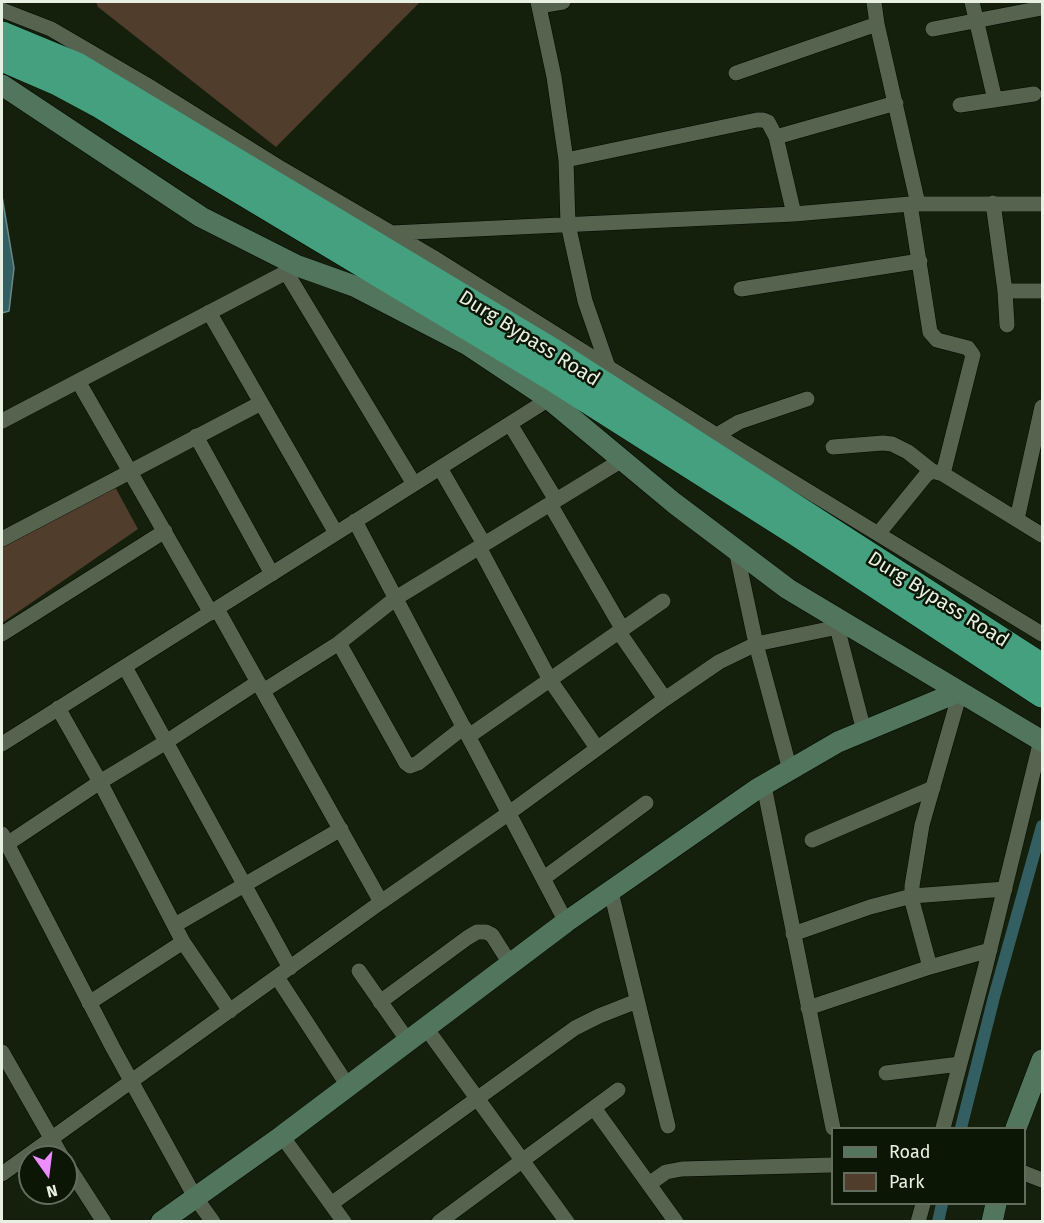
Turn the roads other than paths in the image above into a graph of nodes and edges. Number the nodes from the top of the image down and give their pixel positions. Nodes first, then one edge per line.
1 (563, 2) edge
2 (874, 2) edge
3 (972, 2) edge
4 (539, 4) edge
5 (1042, 8) edge
6 (2, 10) edge
7 (976, 21) junction
8 (877, 24) junction
9 (933, 29) dead end
10 (2, 35) edge
11 (2, 58) edge
12 (736, 73) dead end
13 (2, 85) edge
14 (1034, 94) dead end
15 (995, 100) junction
16 (896, 103) junction
17 (960, 105) dead end
18 (776, 137) junction
19 (566, 160) junction
20 (993, 203) junction
21 (914, 204) junction
22 (1042, 204) edge
23 (794, 214) junction
24 (568, 224) junction
25 (391, 233) junction
26 (920, 261) junction
27 (292, 269) junction
28 (741, 289) dead end
29 (1005, 291) junction
30 (1042, 291) edge
31 (210, 312) junction
32 (1006, 325) dead end
33 (608, 367) junction
34 (78, 381) junction
35 (549, 399) junction
36 (807, 399) dead end
37 (261, 402) junction
38 (1042, 407) edge
39 (2, 421) edge
40 (510, 424) junction
41 (717, 435) junction
42 (196, 436) junction
43 (833, 447) dead end
44 (622, 460) junction
45 (440, 468) junction
46 (130, 470) junction
47 (938, 472) junction
48 (414, 484) junction
49 (553, 502) junction
50 (1017, 519) junction
51 (355, 521) junction
52 (165, 531) junction
53 (336, 533) junction
54 (878, 534) junction
55 (1042, 535) edge
56 (2, 539) edge
57 (481, 546) junction
58 (736, 550) junction
59 (272, 574) junction
60 (396, 598) junction
61 (663, 601) dead end
62 (214, 611) junction
63 (842, 626) junction
64 (3, 631) edge
65 (621, 631) junction
66 (1042, 634) edge
67 (339, 643) junction
68 (756, 644) junction
69 (125, 667) junction
70 (1042, 667) edge
71 (550, 680) junction
72 (260, 686) junction
73 (959, 692) junction
74 (1042, 694) edge
75 (665, 699) junction
76 (58, 708) junction
77 (466, 731) junction
78 (864, 731) junction
79 (1042, 741) edge
80 (166, 742) junction
81 (2, 744) edge
82 (597, 748) junction
83 (790, 770) junction
84 (100, 782) junction
85 (764, 786) junction
86 (933, 788) junction
87 (646, 803) dead end
88 (509, 813) junction
89 (341, 829) junction
90 (4, 839) edge
91 (812, 840) dead end
92 (544, 879) junction
93 (244, 885) junction
94 (1005, 889) junction
95 (611, 892) junction
96 (912, 896) junction
97 (381, 902) junction
98 (566, 922) junction
99 (175, 925) junction
100 (793, 934) junction
101 (183, 942) junction
102 (990, 950) junction
103 (511, 965) junction
104 (930, 967) junction
105 (290, 968) junction
106 (359, 971) dead end
107 (277, 977) junction
108 (637, 1001) junction
109 (380, 1002) junction
110 (89, 1003) junction
111 (808, 1008) junction
112 (230, 1011) junction
113 (426, 1028) junction
114 (408, 1041) junction
115 (2, 1055) edge
116 (1042, 1060) edge
117 (960, 1064) junction
118 (886, 1073) dead end
119 (132, 1082) junction
120 (348, 1086) junction
121 (618, 1090) dead end
122 (478, 1099) junction
123 (594, 1108) junction
124 (668, 1126) dead end
125 (833, 1127) edge
126 (943, 1127) edge
127 (1016, 1127) edge
128 (282, 1136) junction
129 (51, 1140) junction
130 (54, 1145) edge
131 (524, 1161) junction
132 (831, 1165) edge
133 (2, 1174) edge
134 (1026, 1174) edge
135 (1042, 1180) edge
136 (78, 1181) edge
137 (649, 1184) junction
138 (195, 1197) junction
139 (331, 1204) junction
140 (922, 1205) edge
141 (996, 1205) edge
142 (562, 1220) edge
143 (104, 1221) edge
144 (160, 1221) edge
145 (213, 1221) edge
146 (344, 1221) edge
147 (439, 1221) edge
148 (676, 1221) edge
149 (918, 1221) edge
150 (992, 1221) edge

1 - 4 street
2 - 8 street
3 - 7 street
4 - 19 street
5 - 7 street
6 - 25 street
7 - 9 street
7 - 15 street
8 - 12 street
8 - 16 street
10 - 70 highway, Durg Bypass Road
11 - 74 highway, Durg Bypass Road
13 - 27 street
14 - 15 street
15 - 17 street
16 - 18 street
16 - 21 street
18 - 19 street
18 - 23 street
19 - 24 street
20 - 21 street
20 - 22 street
20 - 29 street
21 - 23 street
21 - 26 street
23 - 24 street
24 - 25 street
24 - 33 street
25 - 33 street
26 - 28 street
26 - 47 street
27 - 31 street
27 - 35 street
27 - 48 street
29 - 30 street
29 - 32 street
31 - 34 street
31 - 37 street
33 - 41 street
34 - 39 street
34 - 46 street
35 - 40 street
35 - 44 street
36 - 41 street
37 - 42 street
37 - 53 street
38 - 50 street
40 - 45 street
40 - 49 street
41 - 54 street
42 - 46 street
42 - 59 street
43 - 47 street
44 - 49 street
44 - 58 street
45 - 48 street
45 - 57 street
46 - 52 street
46 - 56 street
47 - 50 street
47 - 54 street
48 - 51 street
49 - 57 street
49 - 65 street
50 - 55 street
51 - 53 street
51 - 60 street
52 - 62 street
52 - 64 street
53 - 59 street
54 - 66 street
57 - 60 street
57 - 71 street
58 - 63 street
58 - 68 street
59 - 62 street
60 - 67 street
60 - 77 street
61 - 65 street
62 - 69 street
62 - 72 street
63 - 68 street
63 - 73 street
63 - 78 street
65 - 71 street
65 - 75 street
67 - 72 street
67 - 77 street
68 - 75 street
68 - 83 street
69 - 76 street
69 - 80 street
71 - 77 street
71 - 82 street
72 - 80 street
72 - 89 street
73 - 78 street
73 - 79 street
73 - 86 street
75 - 82 street
76 - 81 street
76 - 84 street
77 - 88 street
78 - 83 street
79 - 94 street
80 - 84 street
80 - 93 street
82 - 88 street
83 - 85 street
84 - 90 street
84 - 99 street
85 - 95 street
85 - 100 street
86 - 91 street
86 - 96 street
87 - 92 street
88 - 92 street
88 - 97 street
89 - 93 street
89 - 97 street
90 - 110 street
92 - 98 street
93 - 99 street
93 - 105 street
94 - 96 street
94 - 102 street
95 - 98 street
95 - 108 street
96 - 100 street
96 - 104 street
97 - 105 street
98 - 103 street
99 - 101 street
100 - 111 street
101 - 110 street
101 - 112 street
102 - 104 street
102 - 117 street
103 - 109 street
103 - 113 street
104 - 111 street
105 - 107 street
106 - 109 street
107 - 112 street
107 - 120 street
108 - 122 street
108 - 124 street
109 - 114 street
110 - 119 street
111 - 125 street
112 - 119 street
113 - 114 street
113 - 122 street
114 - 120 street
115 - 129 street
116 - 127 street
117 - 118 street
117 - 126 street
119 - 129 street
119 - 138 street
120 - 128 street
121 - 123 street
122 - 131 street
122 - 139 street
123 - 131 street
123 - 137 street
128 - 138 street
128 - 139 street
129 - 130 street
129 - 133 street
131 - 142 street
131 - 147 street
132 - 137 street
134 - 135 street
136 - 143 street
137 - 148 street
138 - 144 street
138 - 145 street
139 - 146 street
140 - 149 street
141 - 150 street

